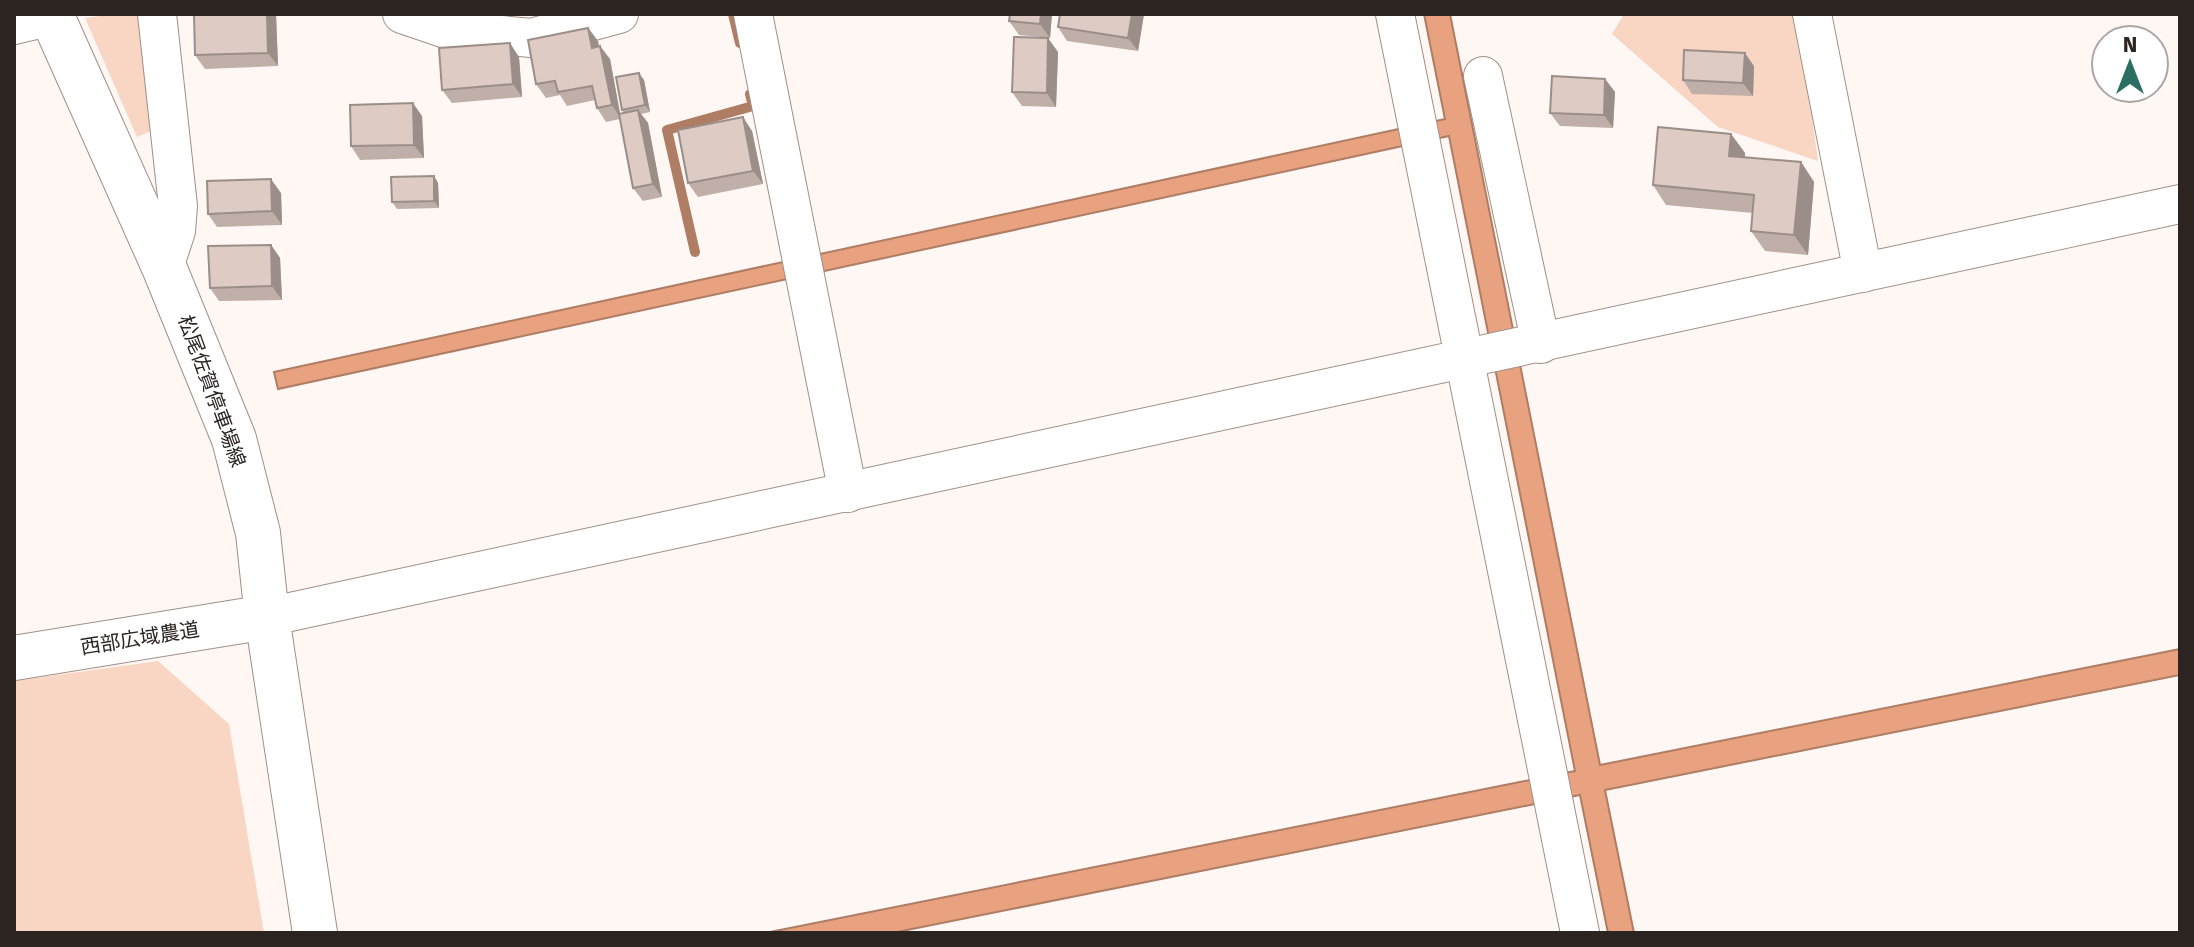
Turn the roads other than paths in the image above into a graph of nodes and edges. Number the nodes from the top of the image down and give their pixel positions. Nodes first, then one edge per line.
1 (157, 14) edge
2 (402, 14) edge
3 (619, 14) edge
4 (753, 14) edge
5 (1395, 14) edge
6 (1812, 14) edge
7 (39, 18) edge
8 (1483, 76) dead end
9 (2180, 204) edge
10 (164, 267) junction
11 (1863, 273) junction
12 (1533, 346) junction
13 (1475, 358) junction
14 (848, 493) junction
15 (267, 617) junction
16 (14, 658) edge
17 (315, 933) edge
18 (1580, 933) edge

1 - 10 street
2 - 3 street
4 - 14 street
5 - 13 street
6 - 11 street
7 - 10 main road, 松尾佐賀停車場線
8 - 12 street
9 - 11 street
10 - 15 main road, 松尾佐賀停車場線
11 - 12 street
12 - 13 street
13 - 14 street
13 - 18 street
14 - 15 street
15 - 16 main road, 西部広域農道
15 - 17 main road, 松尾佐賀停車場線

